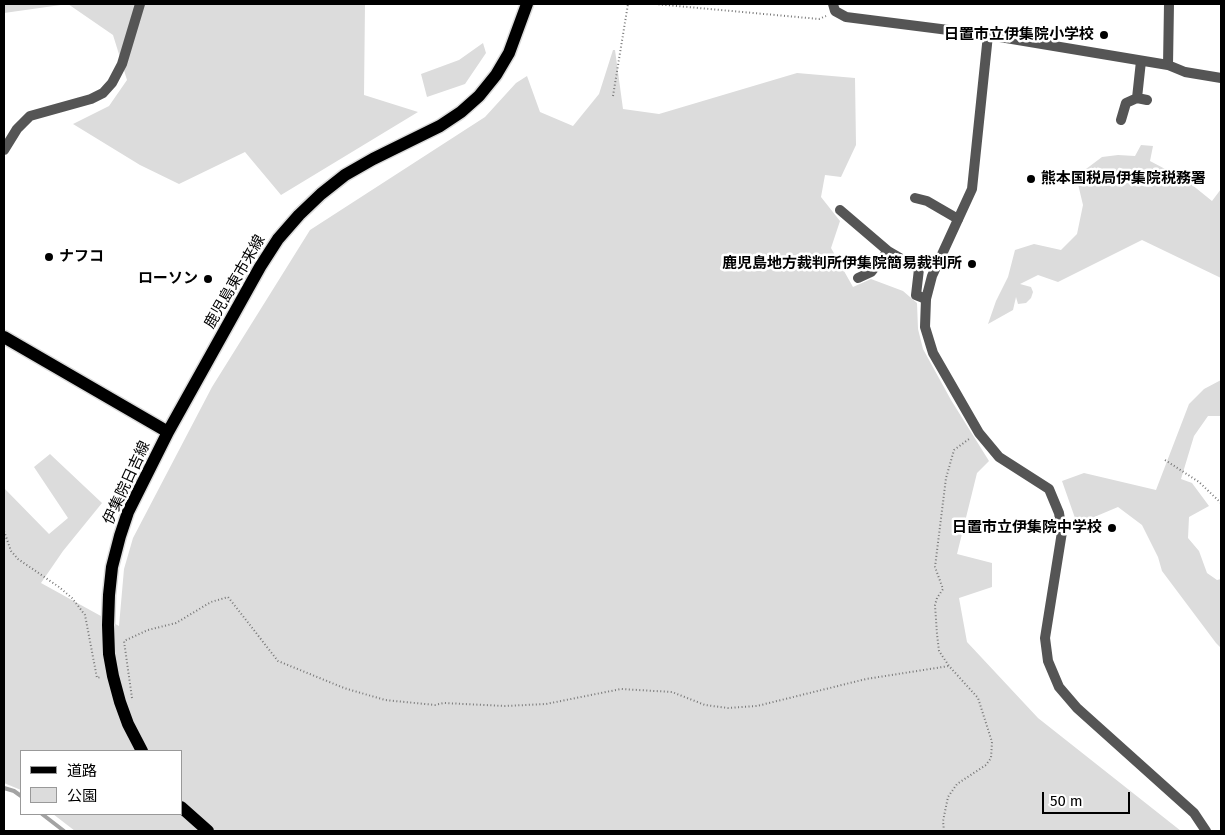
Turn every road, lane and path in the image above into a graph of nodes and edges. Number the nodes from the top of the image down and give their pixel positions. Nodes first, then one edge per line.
1 (140, 4) edge
2 (527, 4) edge
3 (628, 4) edge
4 (655, 4) edge
5 (1170, 4) edge
6 (834, 8) edge
7 (988, 35) junction
8 (1141, 61) junction
9 (1168, 65) junction
10 (1221, 78) edge
11 (613, 96) dead end
12 (1121, 120) dead end
13 (4, 150) edge
14 (915, 198) dead end
15 (840, 210) dead end
16 (958, 219) junction
17 (888, 251) junction
18 (858, 278) dead end
19 (926, 300) junction
20 (4, 337) edge
21 (168, 432) junction
22 (979, 433) junction
23 (1165, 460) dead end
24 (1221, 503) edge
25 (4, 531) edge
26 (949, 666) junction
27 (113, 676) junction
28 (133, 704) dead end
29 (141, 750) edge
30 (182, 808) edge
31 (208, 831) edge
32 (944, 831) edge
33 (1206, 831) edge

1 - 13 street
2 - 21 main road, 鹿児島東市来線
3 - 11 path
4 - 6 path
5 - 9 street
6 - 7 street
7 - 8 street
7 - 16 street
8 - 9 street
8 - 12 street
9 - 10 street
14 - 16 street
15 - 17 street
16 - 19 street
17 - 18 street
17 - 19 street
19 - 22 street
20 - 21 main road
21 - 27 main road, 伊集院日吉線
22 - 26 path
22 - 33 street
23 - 24 path
25 - 27 path
26 - 28 path
26 - 32 path
27 - 29 main road, 伊集院日吉線
30 - 31 main road

